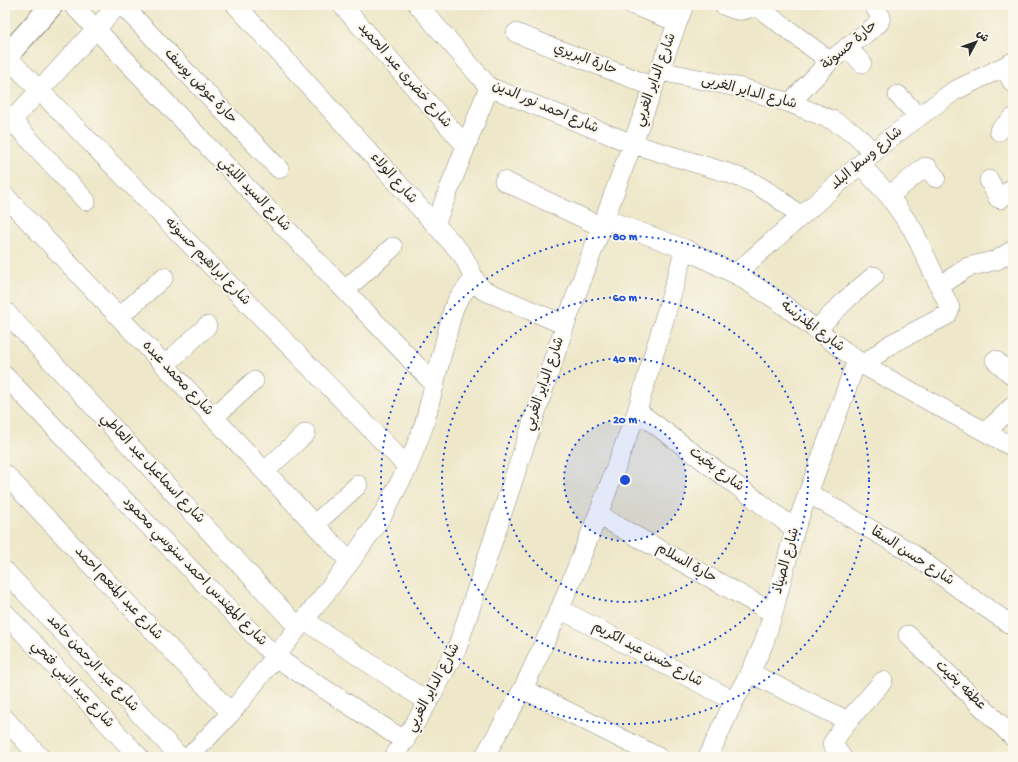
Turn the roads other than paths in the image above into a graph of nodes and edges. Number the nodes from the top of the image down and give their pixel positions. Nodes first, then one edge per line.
1 (52, 5) edge
2 (73, 5) edge
3 (118, 5) edge
4 (122, 5) edge
5 (236, 5) edge
6 (342, 5) edge
7 (418, 5) edge
8 (633, 5) edge
9 (723, 5) edge
10 (755, 5) edge
11 (879, 5) edge
12 (681, 14) edge
13 (96, 29) junction
14 (516, 33) dead end
15 (847, 47) junction
16 (6, 57) edge
17 (830, 61) junction
18 (862, 63) dead end
19 (1008, 65) edge
20 (657, 79) junction
21 (1013, 83) edge
22 (489, 87) junction
23 (40, 91) junction
24 (898, 95) dead end
25 (790, 103) junction
26 (919, 117) junction
27 (1013, 118) edge
28 (7, 121) edge
29 (999, 131) dead end
30 (633, 144) junction
31 (466, 146) junction
32 (867, 158) junction
33 (279, 169) dead end
34 (936, 178) dead end
35 (989, 180) dead end
36 (504, 181) dead end
37 (1013, 188) edge
38 (5, 196) edge
39 (889, 196) junction
40 (86, 201) dead end
41 (800, 216) junction
42 (603, 223) junction
43 (435, 225) junction
44 (393, 247) dead end
45 (684, 249) junction
46 (1013, 250) edge
47 (735, 274) junction
48 (874, 276) dead end
49 (164, 277) dead end
50 (473, 280) junction
51 (940, 286) junction
52 (345, 290) junction
53 (5, 311) edge
54 (119, 317) junction
55 (565, 324) junction
56 (207, 326) dead end
57 (816, 330) junction
58 (995, 360) dead end
59 (860, 363) junction
60 (165, 366) junction
61 (5, 376) edge
62 (1013, 376) edge
63 (254, 381) dead end
64 (435, 384) junction
65 (1013, 406) edge
66 (637, 411) junction
67 (214, 417) junction
68 (987, 431) junction
69 (306, 433) dead end
70 (1013, 446) edge
71 (408, 467) junction
72 (265, 471) junction
73 (5, 474) edge
74 (358, 485) dead end
75 (808, 493) junction
76 (598, 515) junction
77 (315, 524) junction
78 (795, 529) junction
79 (350, 562) junction
80 (5, 571) edge
81 (560, 609) junction
82 (5, 613) edge
83 (773, 613) junction
84 (301, 624) junction
85 (1013, 626) edge
86 (908, 635) dead end
87 (275, 657) junction
88 (750, 673) junction
89 (883, 681) dead end
90 (522, 688) junction
91 (734, 701) junction
92 (428, 702) junction
93 (231, 713) junction
94 (5, 719) edge
95 (846, 723) junction
96 (1013, 737) edge
97 (399, 749) edge
98 (40, 757) edge
99 (139, 757) edge
100 (180, 757) edge
101 (189, 757) edge
102 (484, 757) edge
103 (658, 757) edge
104 (708, 757) edge
105 (842, 757) edge

1 - 16 highway
2 - 13 street, شارع السيد الليثي
3 - 13 street
4 - 33 street, حارة عوض يوسف
5 - 43 street, شارع الولاء
6 - 31 street, شارع خضرى عبد الحميد
7 - 22 street, شارع احمد نور الدين
8 - 12 street
9 - 10 street
10 - 17 street
11 - 15 street, حارة حسونة
12 - 20 street, شارع الداير الغربي
13 - 23 street
13 - 52 street, شارع السيد الليثي
14 - 20 street, حارة البريري
15 - 17 street, حارة حسونة
15 - 18 street
16 - 23 street, شارع ابراهيم حسونه
17 - 25 street, حارة حسونة
19 - 21 street
19 - 26 street, شارع وسط البلد
20 - 25 street, شارع الداير الغربى
20 - 30 street, شارع الداير الغربي
22 - 30 street, شارع احمد نور الدين
22 - 31 street
23 - 28 street
23 - 71 street, شارع ابراهيم حسونه
24 - 26 street
25 - 32 street, شارع الداير الغربى
26 - 32 street, شارع وسط البلد
27 - 29 street
28 - 40 street
30 - 41 street, شارع احمد نور الدين
30 - 42 street, شارع الداير الغربي
31 - 43 street
32 - 39 street, شارع الداير الغربى
32 - 41 street, شارع وسط البلد
34 - 39 street
35 - 37 street
36 - 42 street, شارع المدرسه
38 - 54 street, شارع محمد عبده
39 - 51 street, شارع الداير الغربى
41 - 47 street, شارع وسط البلد
42 - 45 street, شارع المدرسه
42 - 55 street, شارع الداير الغربي
43 - 50 street, شارع الولاء
44 - 52 street
45 - 47 street, شارع المدرسه
45 - 66 street
46 - 51 street
47 - 57 street, شارع المدرسه
48 - 57 street
49 - 54 street
50 - 55 street
50 - 64 street
51 - 59 street, شارع الداير الغربى
52 - 64 street, شارع السيد الليثي
53 - 84 street, شارع اسماعيل عبد العاطي
54 - 60 street, شارع محمد عبده
55 - 92 street, شارع الداير الغربي
56 - 60 street
57 - 59 street, شارع المدرسه
58 - 62 street
59 - 68 street, شارع المدرسه
59 - 75 street, شارع الصياد
60 - 67 street, شارع محمد عبده
61 - 87 street, شارع المهندس احمد سنوسي محمود
63 - 67 street
64 - 71 street
65 - 68 street
66 - 76 street
66 - 78 street, شارع بخيت
67 - 72 street, شارع محمد عبده
68 - 70 street, شارع المدرسه
69 - 72 street
71 - 79 street
72 - 77 street, شارع محمد عبده
73 - 93 street, شارع عبد المنعم احمد
74 - 77 street
75 - 78 street, شارع الصياد
75 - 85 street, شارع حسن السقا
76 - 81 street
76 - 83 street, حارة السلام
77 - 79 street, شارع محمد عبده
78 - 83 street, شارع الصياد
79 - 84 street
80 - 100 street, شارع عبد الرحمن حامد
81 - 90 street
81 - 91 street, شارع حسن عبد الكريم
82 - 99 street, شارع عبد النبي فتحي
83 - 88 street, شارع الصياد
84 - 87 street
84 - 92 street, شارع اسماعيل عبد العاطي
86 - 96 street, عطفه بخيت
87 - 93 street
87 - 97 street, شارع المهندس احمد سنوسي محمود
88 - 91 street, شارع الصياد
88 - 95 street
89 - 95 street
90 - 102 street
90 - 103 street
91 - 104 street, شارع الصياد
92 - 97 street, شارع الداير الغربي
93 - 101 street
94 - 98 street
95 - 105 street

